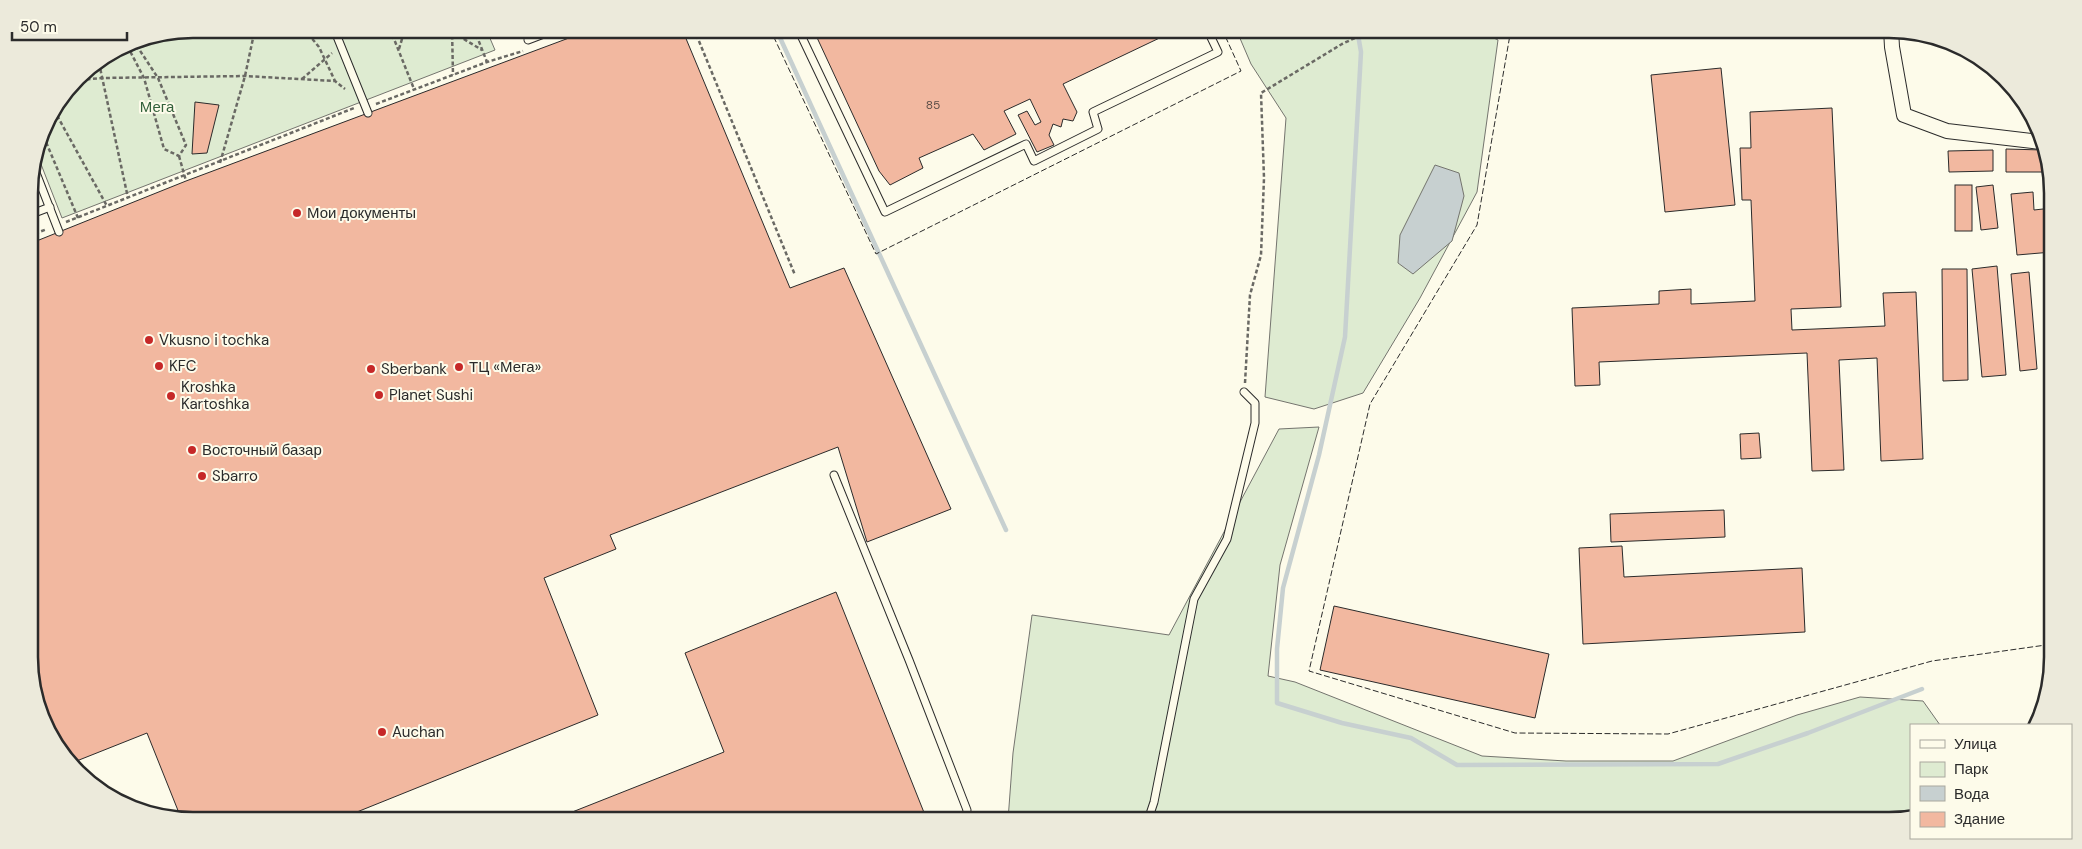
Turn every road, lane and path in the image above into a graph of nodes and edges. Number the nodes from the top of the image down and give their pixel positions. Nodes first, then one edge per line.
1 (253, 38) edge
2 (312, 38) edge
3 (337, 38) edge
4 (349, 38) edge
5 (394, 38) edge
6 (402, 38) edge
7 (452, 38) edge
8 (464, 38) edge
9 (477, 38) edge
10 (533, 38) edge
11 (698, 38) edge
12 (802, 38) edge
13 (1211, 38) edge
14 (1355, 38) edge
15 (1892, 38) edge
16 (528, 40) dead end
17 (340, 45) junction
18 (139, 47) edge
19 (133, 50) edge
20 (399, 50) junction
21 (482, 50) junction
22 (130, 51) junction
23 (122, 54) edge
24 (525, 54) dead end
25 (325, 59) junction
26 (487, 62) junction
27 (100, 68) edge
28 (453, 75) junction
29 (245, 76) junction
30 (102, 78) junction
31 (144, 78) junction
32 (158, 78) junction
33 (87, 79) edge
34 (301, 80) junction
35 (335, 80) junction
36 (414, 89) junction
37 (365, 104) junction
38 (368, 113) dead end
39 (58, 116) edge
40 (2036, 141) edge
41 (46, 142) edge
42 (179, 156) junction
43 (220, 162) junction
44 (185, 176) junction
45 (39, 177) edge
46 (186, 181) dead end
47 (128, 198) junction
48 (107, 206) junction
49 (50, 207) junction
50 (38, 212) edge
51 (78, 218) junction
52 (58, 228) junction
53 (38, 234) edge
54 (795, 275) dead end
55 (1244, 392) joint
56 (834, 475) dead end
57 (1151, 811) edge
58 (967, 812) edge

1 - 29 path
2 - 25 path
3 - 17 lane
4 - 17 path
5 - 20 path
6 - 20 path
7 - 28 path
8 - 21 path
9 - 21 path
10 - 16 lane
11 - 54 path
12 - 13 lane
14 - 55 path
15 - 40 street
17 - 25 path
17 - 37 lane
18 - 32 path
19 - 22 path
20 - 36 path
21 - 26 path
22 - 23 path
22 - 31 path
24 - 26 path
25 - 34 path
25 - 35 path
26 - 28 path
27 - 30 path
28 - 36 path
29 - 32 path
29 - 34 path
29 - 43 path
30 - 31 path
30 - 33 path
30 - 47 path
31 - 32 path
31 - 42 path
32 - 42 path
34 - 35 path
35 - 37 path
36 - 37 path
37 - 38 lane
37 - 43 path
39 - 48 path
41 - 51 path
42 - 44 path
43 - 44 path
44 - 46 path
44 - 47 path
45 - 49 lane
47 - 48 path
48 - 51 path
49 - 50 lane
49 - 52 lane
51 - 52 path
52 - 53 path
55 - 57 lane
56 - 58 lane

